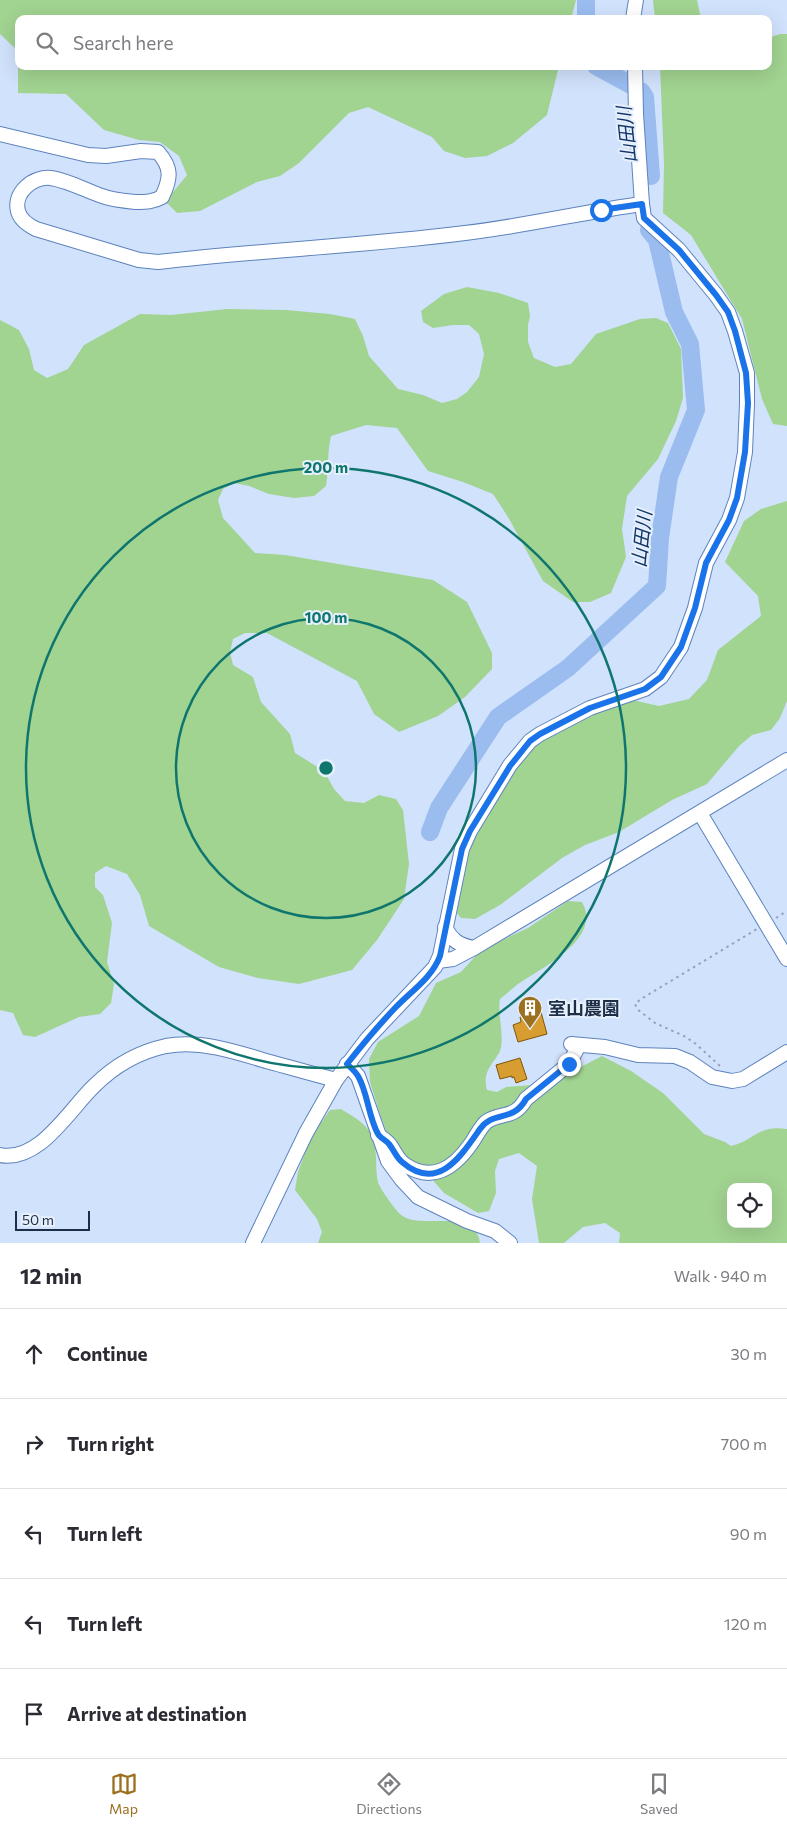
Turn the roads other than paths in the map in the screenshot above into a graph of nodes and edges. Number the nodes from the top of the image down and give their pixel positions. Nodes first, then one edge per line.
1 (636, 0) edge
2 (634, 15) edge
3 (635, 70) edge
4 (0, 134) edge
5 (642, 204) junction
6 (787, 760) edge
7 (700, 813) junction
8 (444, 932) junction
9 (474, 948) junction
10 (787, 960) edge
11 (438, 961) junction
12 (787, 1052) edge
13 (347, 1064) junction
14 (336, 1080) junction
15 (378, 1135) junction
16 (0, 1155) edge
17 (253, 1243) edge
18 (510, 1243) edge

1 - 2 street
3 - 5 street
4 - 5 street
5 - 8 street
6 - 7 street
7 - 9 street
7 - 10 street
8 - 9 street
8 - 11 street
9 - 11 street
11 - 13 street
12 - 15 street
13 - 14 street
13 - 15 street
14 - 16 street
14 - 17 street
15 - 18 street

